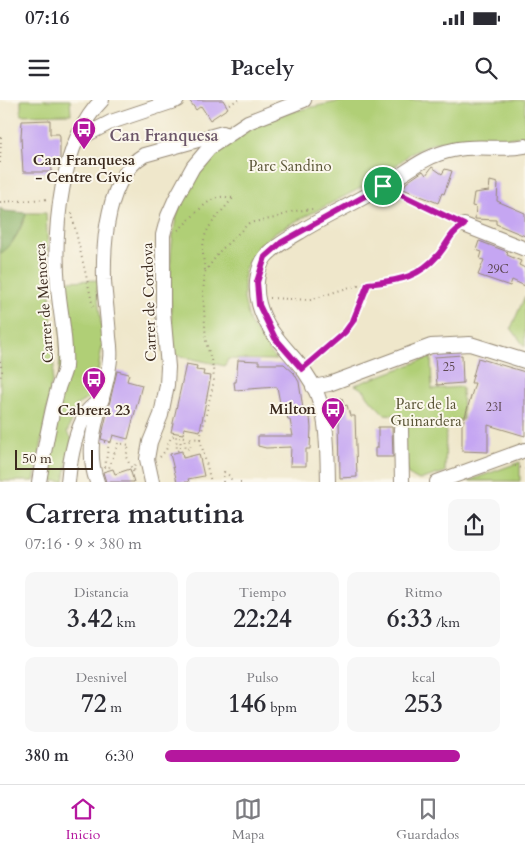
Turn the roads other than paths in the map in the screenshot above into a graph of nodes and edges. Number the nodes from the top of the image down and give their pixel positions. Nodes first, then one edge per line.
1 (102, 100) edge
2 (177, 100) edge
3 (304, 100) edge
4 (233, 130) junction
5 (78, 139) junction
6 (525, 146) edge
7 (464, 225) road end
8 (525, 249) edge
9 (525, 361) edge
10 (313, 387) junction
11 (102, 398) junction
12 (401, 428) dead end
13 (525, 450) edge
14 (39, 482) edge
15 (68, 482) edge
16 (97, 482) edge
17 (152, 482) edge
18 (328, 482) edge
19 (402, 482) edge
20 (437, 482) edge

1 - 5 street, Carrer de Menorca
2 - 5 street
3 - 4 street, Carrer de Cordova
4 - 11 street
4 - 17 street, Carrer de Cordova
5 - 14 street, Carrer de Menorca
6 - 10 street
7 - 8 street
9 - 10 street
10 - 18 street
11 - 15 street
11 - 16 street
12 - 19 street
13 - 20 street

